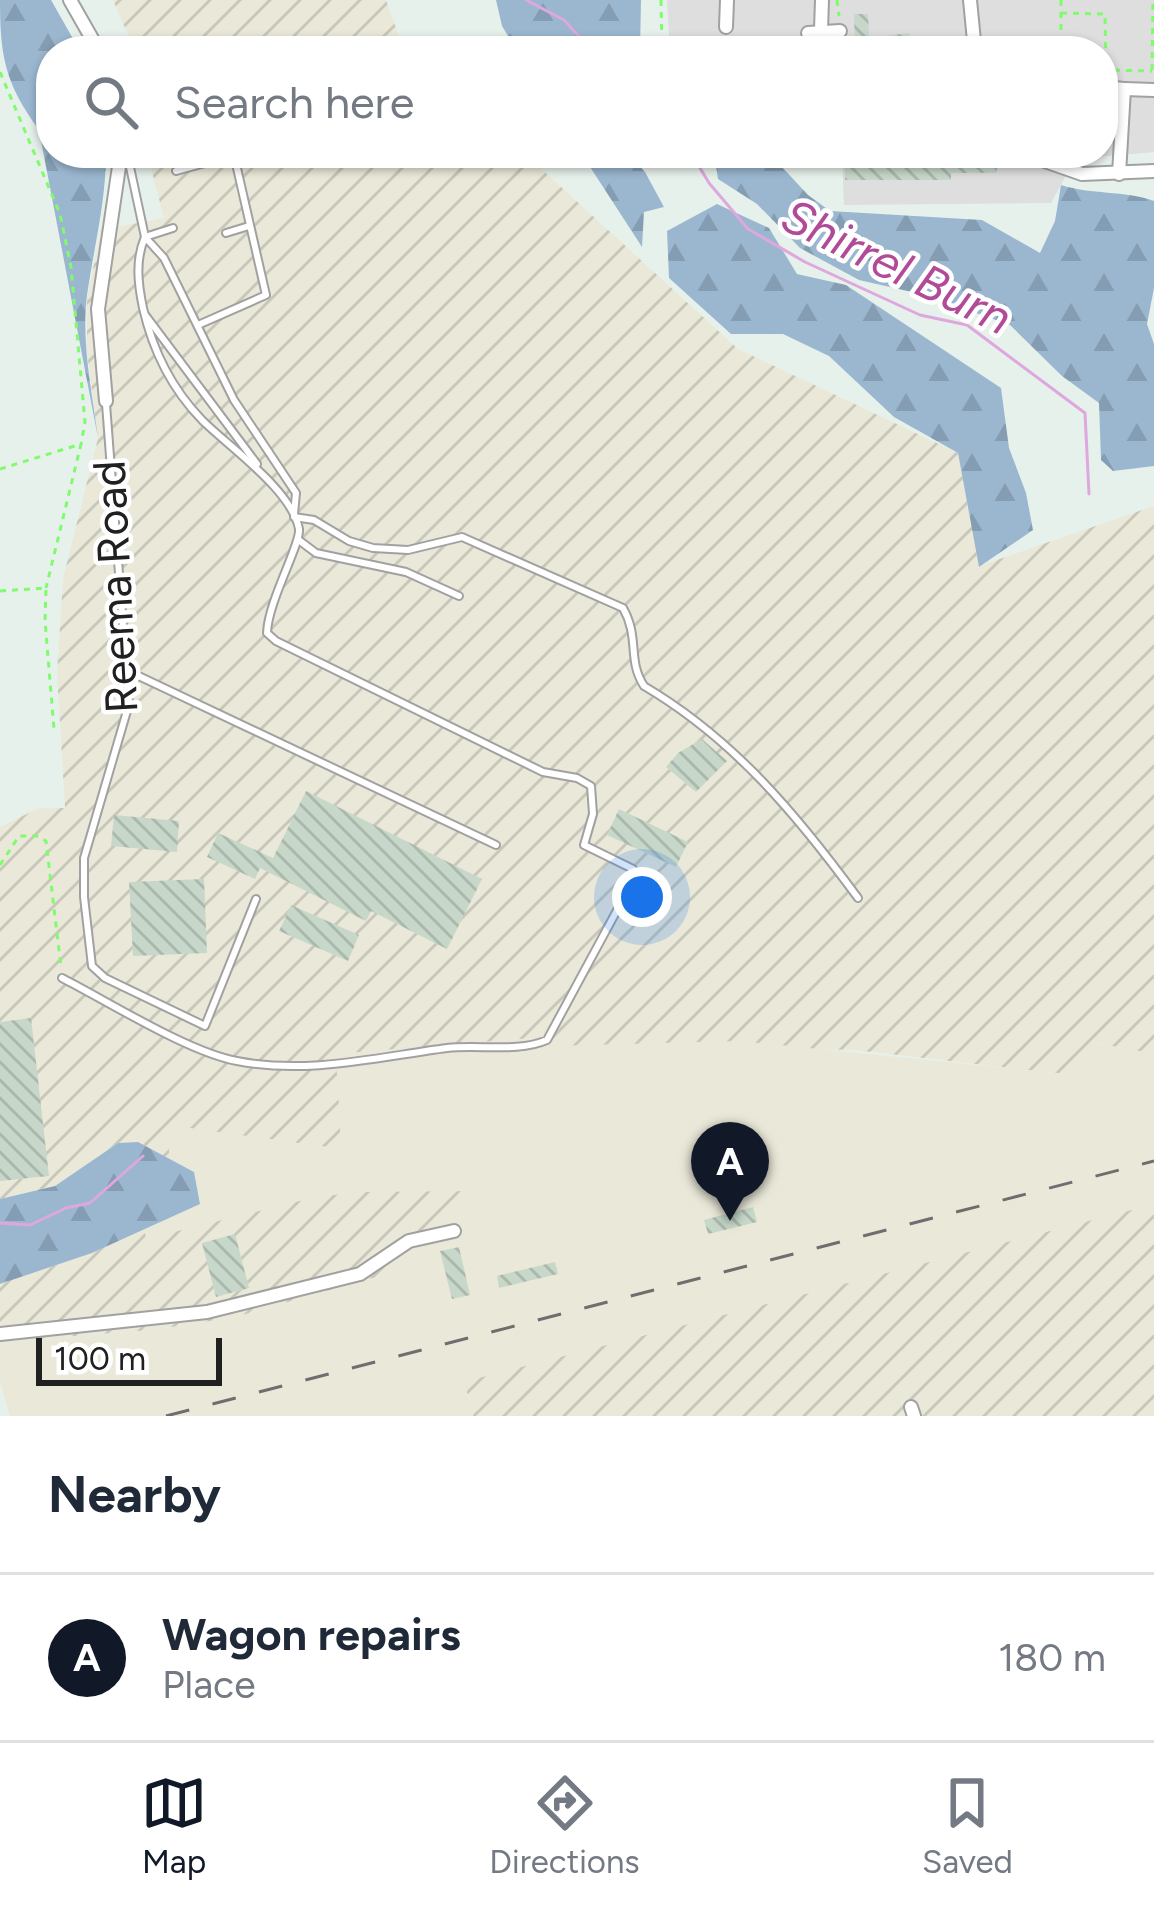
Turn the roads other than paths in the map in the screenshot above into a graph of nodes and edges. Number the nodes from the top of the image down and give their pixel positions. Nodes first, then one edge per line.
1 (70, 0) edge
2 (727, 0) edge
3 (822, 0) edge
4 (970, 0) edge
5 (726, 27) dead end
6 (840, 31) dead end
7 (90, 36) edge
8 (974, 36) edge
9 (1118, 88) edge
10 (1124, 89) junction
11 (1154, 90) edge
12 (122, 168) edge
13 (128, 168) edge
14 (187, 168) edge
15 (237, 168) edge
16 (1065, 168) edge
17 (176, 171) dead end
18 (1154, 171) edge
19 (1119, 174) junction
20 (249, 226) junction
21 (173, 228) dead end
22 (226, 233) dead end
23 (145, 237) junction
24 (144, 312) junction
25 (198, 325) junction
26 (106, 401) joint
27 (266, 477) junction
28 (294, 517) junction
29 (298, 540) junction
30 (459, 596) dead end
31 (126, 670) junction
32 (496, 845) dead end
33 (256, 898) dead end
34 (858, 898) dead end
35 (62, 978) road end
36 (454, 1231) dead end
37 (0, 1334) edge

1 - 7 street
2 - 5 street
3 - 6 street
4 - 8 street
9 - 10 street
10 - 11 street
10 - 19 street
12 - 26 street, Reema Road
13 - 23 lane
14 - 17 lane
15 - 20 lane
16 - 19 street
18 - 19 street
20 - 22 lane
20 - 25 lane
21 - 23 lane
23 - 24 lane
23 - 25 lane
24 - 27 lane
24 - 27 lane
25 - 28 lane
26 - 31 lane, Reema Road
27 - 28 lane
28 - 29 lane
28 - 34 lane
29 - 30 lane
29 - 35 lane
31 - 32 lane
31 - 33 lane, Reema Road
36 - 37 street

